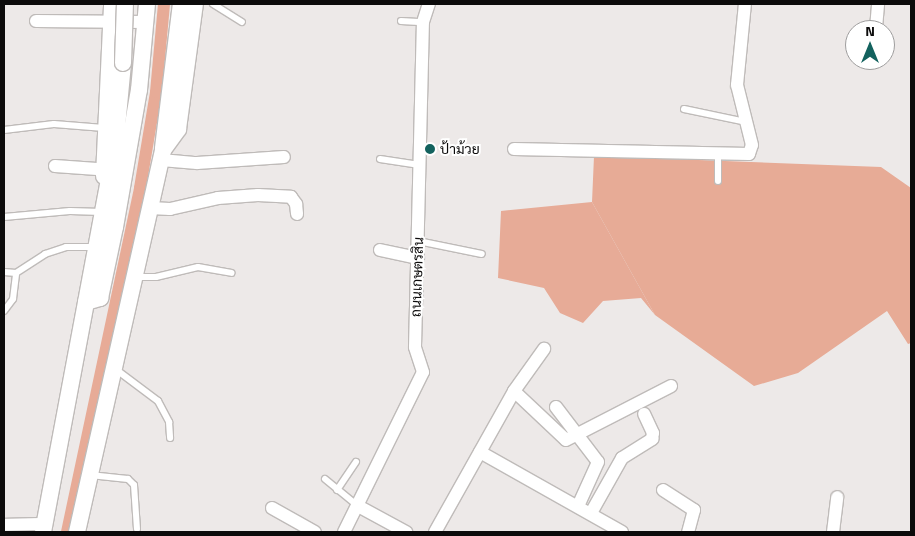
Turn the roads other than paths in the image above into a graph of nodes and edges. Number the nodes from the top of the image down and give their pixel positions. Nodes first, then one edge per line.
1 (112, 4) edge
2 (125, 4) edge
3 (147, 4) edge
4 (181, 4) edge
5 (196, 4) edge
6 (213, 4) edge
7 (430, 4) edge
8 (745, 4) edge
9 (878, 4) edge
10 (877, 20) edge
11 (36, 21) dead end
12 (401, 21) dead end
13 (112, 22) junction
14 (146, 22) junction
15 (242, 22) dead end
16 (423, 22) junction
17 (684, 109) dead end
18 (746, 122) junction
19 (112, 129) junction
20 (4, 130) edge
21 (514, 148) dead end
22 (718, 154) junction
23 (162, 155) junction
24 (284, 157) dead end
25 (380, 158) dead end
26 (420, 165) junction
27 (55, 166) dead end
28 (108, 169) junction
29 (718, 181) dead end
30 (150, 208) junction
31 (104, 212) junction
32 (297, 214) dead end
33 (4, 217) edge
34 (418, 241) junction
35 (97, 247) junction
36 (380, 250) dead end
37 (482, 254) dead end
38 (418, 258) junction
39 (4, 272) edge
40 (16, 273) junction
41 (231, 273) dead end
42 (134, 277) junction
43 (86, 302) junction
44 (4, 310) edge
45 (544, 349) dead end
46 (113, 368) junction
47 (671, 386) dead end
48 (514, 391) junction
49 (556, 407) dead end
50 (644, 414) dead end
51 (576, 436) junction
52 (170, 438) dead end
53 (480, 452) junction
54 (356, 462) dead end
55 (89, 475) junction
56 (325, 479) dead end
57 (337, 490) junction
58 (663, 490) dead end
59 (837, 497) dead end
60 (358, 506) junction
61 (578, 506) junction
62 (272, 508) dead end
63 (591, 514) junction
64 (4, 525) edge
65 (44, 528) edge
66 (137, 529) dead end
67 (77, 532) edge
68 (315, 532) edge
69 (344, 532) edge
70 (406, 532) edge
71 (435, 532) edge
72 (622, 532) edge
73 (688, 532) edge
74 (833, 532) edge

1 - 13 street
2 - 19 street, bridge
3 - 14 street
4 - 23 street
5 - 23 street
6 - 15 lane
7 - 16 street, ถนนเกษตรสิน
8 - 18 street
9 - 10 street
11 - 13 street
12 - 16 lane
13 - 14 street
13 - 19 street
14 - 43 street
16 - 26 street, ถนนเกษตรสิน
17 - 18 lane
18 - 22 street
19 - 20 lane
19 - 28 street
21 - 22 street
22 - 29 lane
23 - 24 street
23 - 30 street
25 - 26 lane
26 - 34 street, ถนนเกษตรสิน
27 - 28 street
28 - 31 street
30 - 32 street
30 - 42 street
31 - 33 lane
31 - 35 street
34 - 37 lane
34 - 38 street, ถนนเกษตรสิน
35 - 40 lane
35 - 43 street
36 - 38 street
38 - 60 street, ถนนเกษตรสิน
39 - 40 lane
40 - 44 lane
41 - 42 lane
42 - 46 street
43 - 65 street
45 - 48 street
46 - 52 lane
46 - 55 street
47 - 51 street
48 - 51 street
48 - 53 street
49 - 51 street
50 - 63 street
51 - 61 street
53 - 61 street
53 - 71 street
54 - 57 lane
55 - 66 lane
55 - 67 street
56 - 57 lane
57 - 60 lane
58 - 73 street
59 - 74 street
60 - 69 street, ถนนเกษตรสิน
60 - 70 street
61 - 63 street
62 - 68 street
63 - 72 street
64 - 65 street

